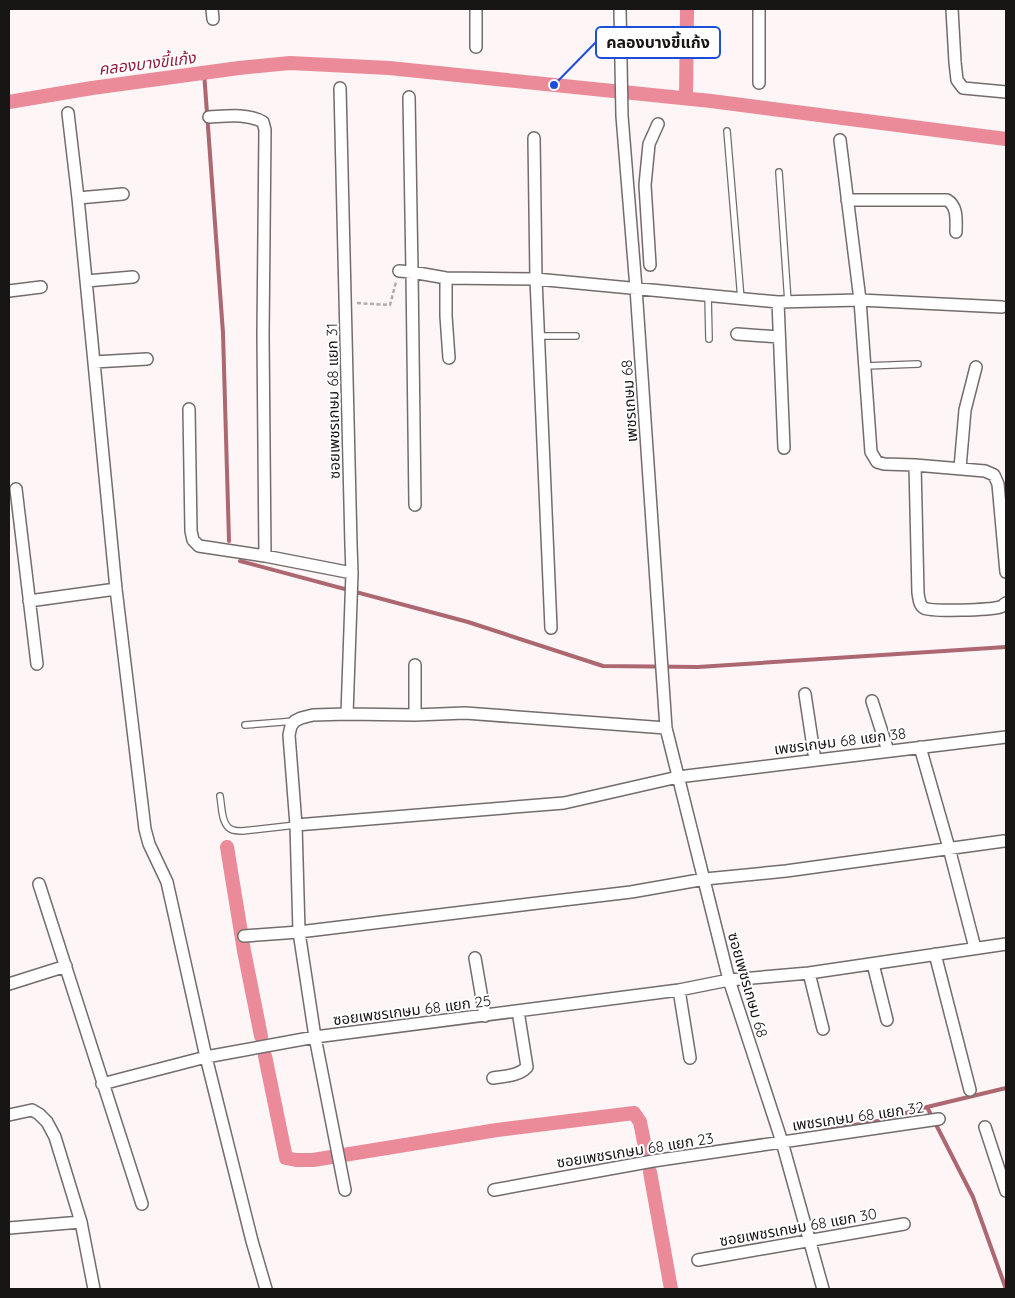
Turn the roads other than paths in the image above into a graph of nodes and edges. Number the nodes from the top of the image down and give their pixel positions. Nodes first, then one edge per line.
1 (476, 9) edge
2 (620, 9) edge
3 (759, 9) edge
4 (952, 9) edge
5 (476, 47) dead end
6 (759, 82) dead end
7 (340, 88) dead end
8 (1006, 92) edge
9 (409, 97) dead end
10 (68, 113) dead end
11 (209, 117) dead end
12 (658, 124) dead end
13 (727, 131) dead end
14 (534, 138) dead end
15 (840, 140) dead end
16 (779, 172) dead end
17 (628, 184) junction
18 (644, 185) junction
19 (123, 194) dead end
20 (78, 198) junction
21 (847, 200) junction
22 (956, 232) dead end
23 (650, 265) dead end
24 (399, 271) road end
25 (412, 272) junction
26 (133, 277) dead end
27 (446, 278) junction
28 (536, 279) junction
29 (86, 281) junction
30 (41, 287) dead end
31 (636, 288) junction
32 (9, 291) edge
33 (708, 295) junction
34 (741, 299) junction
35 (860, 300) junction
36 (783, 302) junction
37 (1002, 307) dead end
38 (737, 334) dead end
39 (539, 336) junction
40 (576, 336) dead end
41 (779, 337) junction
42 (709, 339) dead end
43 (449, 358) dead end
44 (147, 359) dead end
45 (94, 362) junction
46 (918, 364) dead end
47 (865, 366) junction
48 (976, 367) dead end
49 (189, 409) dead end
50 (784, 448) dead end
51 (915, 464) junction
52 (960, 468) junction
53 (16, 489) dead end
54 (415, 505) dead end
55 (265, 556) junction
56 (1006, 572) edge
57 (352, 573) junction
58 (116, 589) junction
59 (29, 601) junction
60 (1006, 603) edge
61 (551, 628) dead end
62 (37, 664) dead end
63 (415, 664) dead end
64 (664, 684) joint
65 (805, 694) dead end
66 (872, 701) dead end
67 (347, 714) junction
68 (415, 715) junction
69 (295, 721) junction
70 (244, 725) dead end
71 (666, 728) junction
72 (1006, 737) edge
73 (920, 747) junction
74 (888, 751) junction
75 (815, 760) junction
76 (678, 777) junction
77 (220, 796) dead end
78 (296, 825) junction
79 (1004, 841) dead end
80 (949, 848) junction
81 (705, 879) junction
82 (39, 884) dead end
83 (299, 932) junction
84 (244, 936) dead end
85 (1006, 944) edge
86 (975, 948) junction
87 (935, 954) junction
88 (475, 958) dead end
89 (873, 964) junction
90 (66, 966) junction
91 (809, 973) junction
92 (729, 980) junction
93 (9, 984) edge
94 (679, 990) junction
95 (518, 1011) junction
96 (485, 1016) junction
97 (887, 1020) dead end
98 (823, 1029) dead end
99 (315, 1037) junction
100 (206, 1057) junction
101 (690, 1058) dead end
102 (493, 1078) dead end
103 (102, 1084) junction
104 (970, 1090) dead end
105 (9, 1115) edge
106 (939, 1119) dead end
107 (985, 1127) dead end
108 (782, 1142) junction
109 (345, 1190) dead end
110 (494, 1190) dead end
111 (1006, 1191) edge
112 (142, 1204) dead end
113 (81, 1222) junction
114 (904, 1224) dead end
115 (9, 1228) edge
116 (810, 1240) junction
117 (698, 1260) dead end
118 (94, 1289) edge
119 (266, 1289) edge
120 (823, 1289) edge

1 - 5 street
2 - 17 street, เพชรเกษม 68
3 - 6 street
4 - 8 street
7 - 57 street, ซอยเพชรเกษม 68 แยก 31
9 - 25 street
10 - 20 street
11 - 55 street
12 - 18 street
13 - 34 lane
14 - 28 street
15 - 21 street
16 - 36 lane
17 - 18 street
17 - 31 street, เพชรเกษม 68
18 - 23 street
19 - 20 street
20 - 29 street
21 - 22 street
21 - 35 street
24 - 25 street
25 - 27 street
25 - 54 street
26 - 29 street
27 - 28 street
27 - 43 street
28 - 31 street
28 - 39 street
29 - 45 street
30 - 32 street
31 - 33 street
31 - 64 street, เพชรเกษม 68
33 - 34 street
33 - 42 lane
34 - 36 street
35 - 36 street
35 - 37 street
35 - 47 street
36 - 41 street
38 - 41 street
39 - 40 lane
39 - 61 street
41 - 50 street
44 - 45 street
45 - 58 street
46 - 47 lane
47 - 51 street
48 - 52 street
49 - 55 street
51 - 52 street
51 - 60 street
52 - 56 street
53 - 59 street
55 - 57 street
57 - 67 street, ซอยเพชรเกษม 68 แยก 31
58 - 59 street
58 - 100 street
59 - 62 street
63 - 68 street
64 - 71 street, ซอยเพชรเกษม 68
65 - 75 street
66 - 74 street
67 - 68 street
67 - 69 street
68 - 71 street
69 - 70 lane
69 - 78 street
71 - 76 street, ซอยเพชรเกษม 68
72 - 73 street, เพชรเกษม 68 แยก 38
73 - 74 street, เพชรเกษม 68 แยก 38
73 - 80 street
74 - 75 street, เพชรเกษม 68 แยก 38
75 - 76 street, เพชรเกษม 68 แยก 38
76 - 78 street, เพชรเกษม 68 แยก 38
76 - 81 street, ซอยเพชรเกษม 68
77 - 78 lane
78 - 83 street
79 - 80 street
80 - 81 street
80 - 86 street
81 - 83 street
81 - 92 street, ซอยเพชรเกษม 68
82 - 90 street
83 - 84 street
83 - 99 street
85 - 86 street, ซอยเพชรเกษม 68 แยก 25
86 - 87 street, ซอยเพชรเกษม 68 แยก 25
87 - 89 street, ซอยเพชรเกษม 68 แยก 25
87 - 104 street
88 - 96 street
89 - 91 street, ซอยเพชรเกษม 68 แยก 25
89 - 97 street
90 - 93 street
90 - 103 street
91 - 92 street, ซอยเพชรเกษม 68 แยก 25
91 - 98 street
92 - 94 street, ซอยเพชรเกษม 68 แยก 25
92 - 108 street, ซอยเพชรเกษม 68
94 - 95 street, ซอยเพชรเกษม 68 แยก 25
94 - 101 street
95 - 96 street, ซอยเพชรเกษม 68 แยก 25
95 - 102 street
96 - 99 street, ซอยเพชรเกษม 68 แยก 25
99 - 100 street, ซอยเพชรเกษม 68 แยก 25
99 - 109 street
100 - 103 street, ซอยเพชรเกษม 68 แยก 25
100 - 119 street
103 - 112 street
105 - 113 street
106 - 108 street, เพชรเกษม 68 แยก 32
107 - 111 street
108 - 110 street, ซอยเพชรเกษม 68 แยก 23
108 - 116 street, ซอยเพชรเกษม 68
113 - 115 street
113 - 118 street
114 - 116 street, ซอยเพชรเกษม 68 แยก 30
116 - 117 street, ซอยเพชรเกษม 68 แยก 30
116 - 120 street, ซอยเพชรเกษม 68

